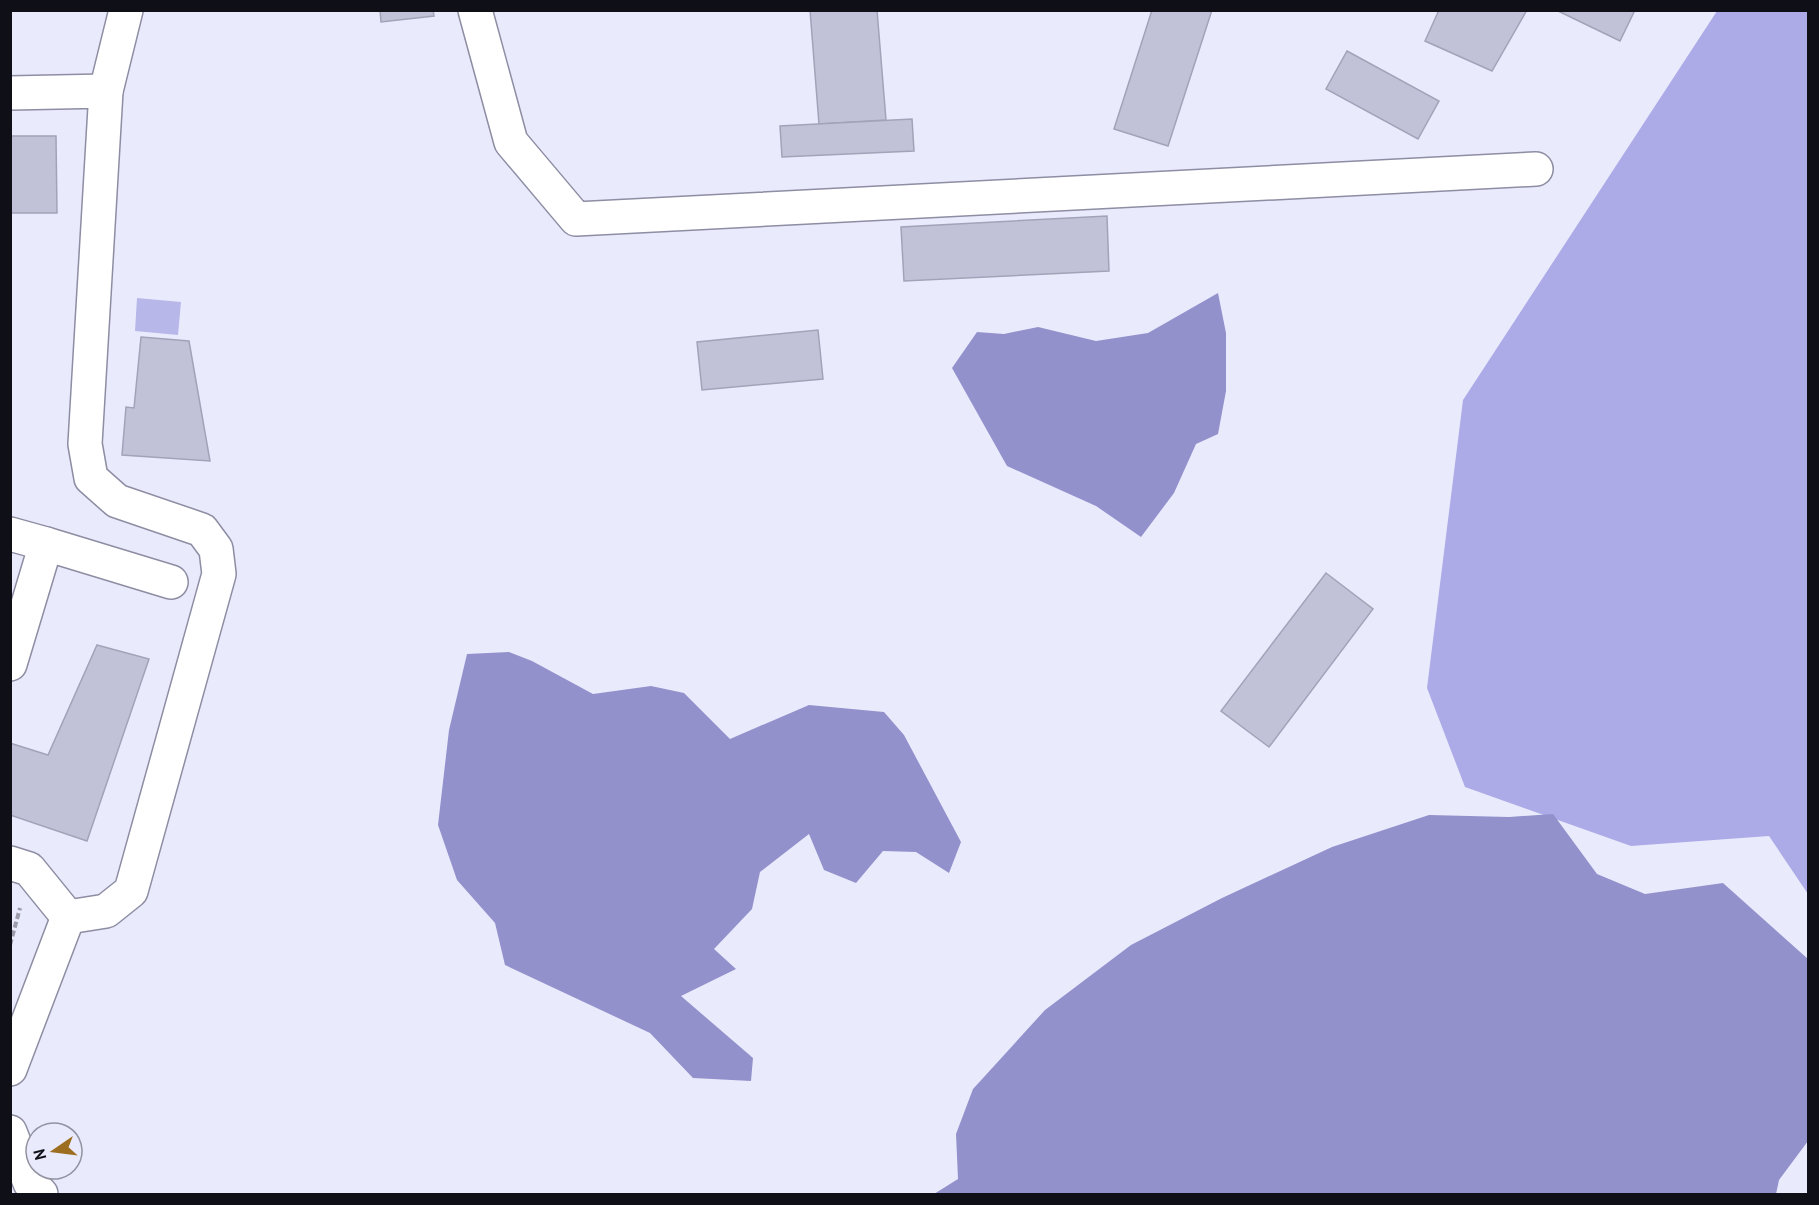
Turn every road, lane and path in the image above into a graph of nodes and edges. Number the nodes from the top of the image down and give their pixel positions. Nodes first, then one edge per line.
1 (126, 10) edge
2 (475, 10) edge
3 (106, 91) junction
4 (10, 93) edge
5 (1536, 169) dead end
6 (10, 534) edge
7 (46, 544) junction
8 (171, 582) dead end
9 (10, 664) edge
10 (10, 863) edge
11 (68, 917) junction
12 (10, 1069) edge
13 (10, 1132) edge
14 (41, 1194) edge

1 - 3 street
2 - 5 street
3 - 4 street
3 - 11 street
6 - 7 street
7 - 8 street
7 - 9 street
10 - 11 street
11 - 12 street
13 - 14 street

